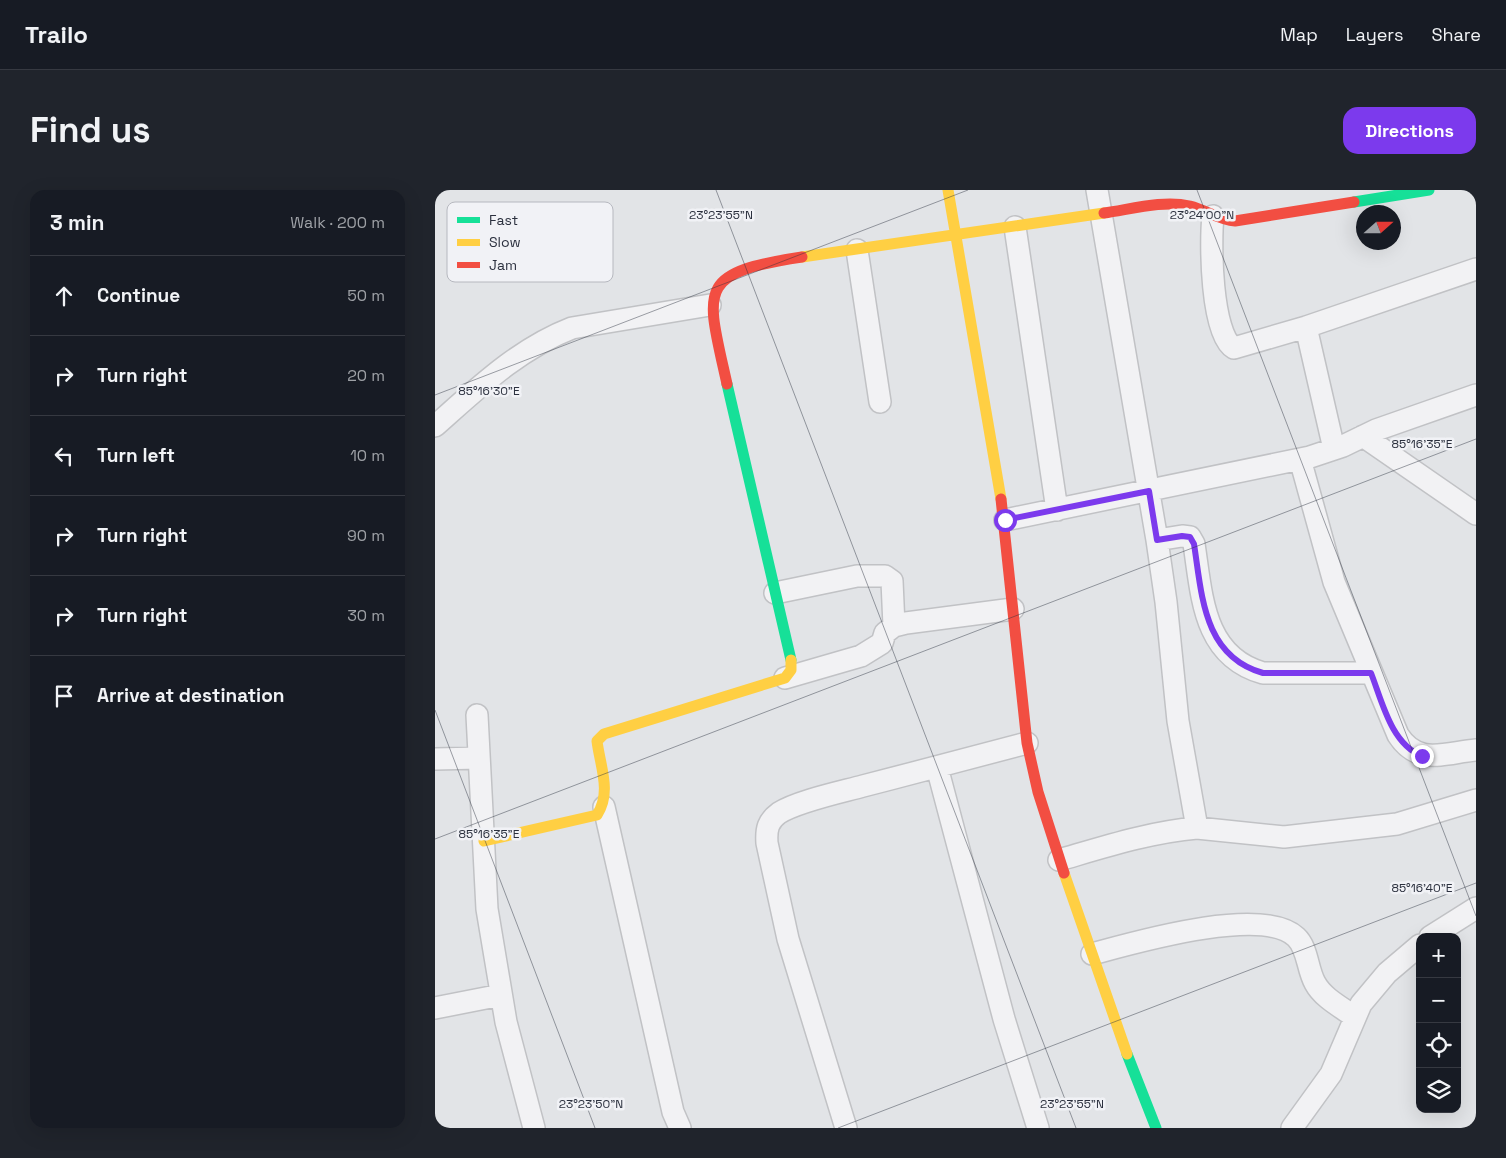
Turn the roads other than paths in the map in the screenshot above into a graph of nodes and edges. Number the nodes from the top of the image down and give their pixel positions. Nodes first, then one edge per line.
1 (948, 190) edge
2 (1097, 190) edge
3 (1429, 190) edge
4 (1103, 215) junction
5 (1213, 216) junction
6 (1015, 227) junction
7 (957, 236) junction
8 (857, 250) junction
9 (1476, 269) edge
10 (710, 305) junction
11 (1306, 327) junction
12 (1476, 395) edge
13 (880, 402) dead end
14 (435, 426) edge
15 (1363, 436) junction
16 (1335, 449) junction
17 (1300, 459) junction
18 (1149, 491) junction
19 (1057, 510) junction
20 (1476, 514) edge
21 (1005, 520) junction
22 (1157, 540) junction
23 (775, 593) junction
24 (1013, 609) junction
25 (894, 626) junction
26 (1371, 673) junction
27 (785, 678) junction
28 (477, 715) dead end
29 (1027, 743) junction
30 (1476, 750) edge
31 (479, 758) junction
32 (435, 759) edge
33 (937, 767) junction
34 (1476, 800) edge
35 (604, 807) junction
36 (1197, 828) junction
37 (484, 841) junction
38 (1059, 860) junction
39 (1476, 908) edge
40 (1436, 933) edge
41 (1416, 948) edge
42 (1092, 954) junction
43 (501, 995) junction
44 (435, 1008) edge
45 (1355, 1017) junction
46 (533, 1128) edge
47 (679, 1128) edge
48 (846, 1128) edge
49 (1038, 1128) edge
50 (1156, 1128) edge
51 (1292, 1128) edge

1 - 7 street
2 - 4 street
3 - 5 street
4 - 5 street
4 - 6 street
4 - 18 street
5 - 11 street
6 - 7 street
6 - 19 street
7 - 8 street
7 - 21 street
8 - 10 street
8 - 13 street
9 - 11 street
10 - 14 street
10 - 23 street
11 - 16 street
12 - 15 street
15 - 16 street
15 - 20 street
16 - 17 street
17 - 18 street
17 - 26 street
18 - 19 street
18 - 22 street
19 - 21 street
21 - 24 street
22 - 26 street
22 - 36 street
23 - 25 street
23 - 27 street
24 - 25 street
24 - 29 street
25 - 27 street
26 - 30 street
27 - 35 street
28 - 31 street
29 - 33 street
29 - 38 street
31 - 32 street
31 - 37 street
33 - 48 street
33 - 49 street
34 - 36 street
35 - 37 street
35 - 47 street
36 - 38 street
37 - 43 street
38 - 42 street
39 - 40 street
41 - 45 street
42 - 45 street
42 - 50 street
43 - 44 street
43 - 46 street
45 - 51 street

